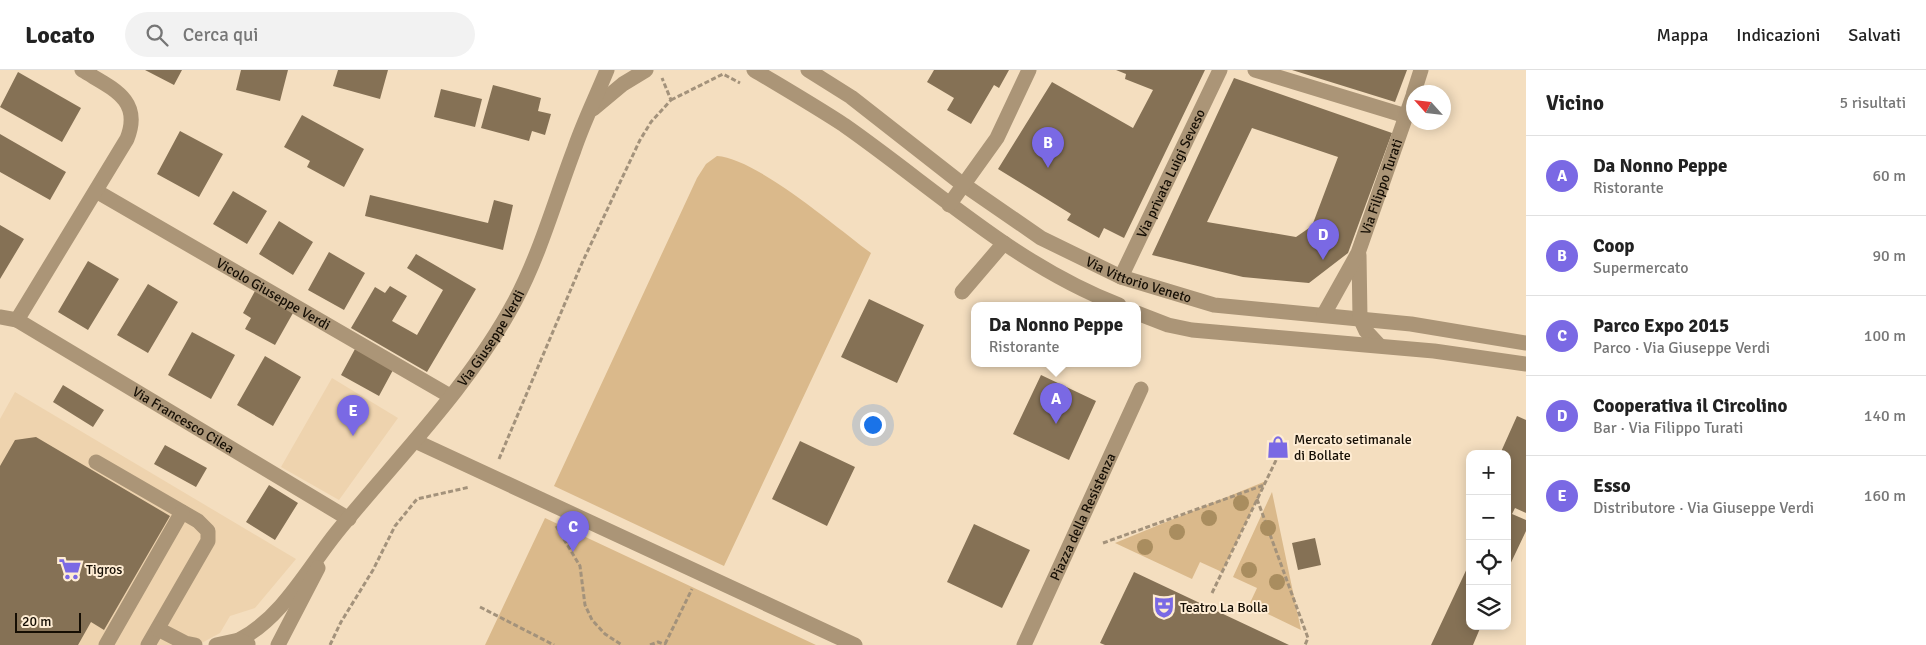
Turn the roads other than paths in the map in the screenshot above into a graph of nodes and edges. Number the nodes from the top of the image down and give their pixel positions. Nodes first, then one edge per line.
1 (82, 70) edge
2 (607, 70) edge
3 (646, 70) edge
4 (754, 70) edge
5 (808, 70) edge
6 (1029, 70) edge
7 (1220, 70) edge
8 (1255, 70) edge
9 (1421, 70) edge
10 (1416, 85) edge
11 (590, 112) junction
12 (1406, 116) joint
13 (965, 186) junction
14 (96, 190) junction
15 (950, 205) junction
16 (1004, 243) junction
17 (1358, 253) junction
18 (1121, 277) junction
19 (962, 292) dead end
20 (1113, 302) edge
21 (1141, 314) edge
22 (1324, 314) junction
23 (0, 317) edge
24 (1360, 318) junction
25 (17, 320) junction
26 (1526, 343) edge
27 (1378, 345) junction
28 (1526, 364) edge
29 (1141, 389) dead end
30 (450, 396) junction
31 (415, 441) junction
32 (96, 462) dead end
33 (182, 512) junction
34 (349, 519) junction
35 (338, 532) junction
36 (158, 629) junction
37 (245, 643) edge
38 (106, 645) edge
39 (149, 645) edge
40 (195, 645) edge
41 (216, 645) edge
42 (278, 645) edge
43 (855, 645) edge
44 (1024, 645) edge

1 - 14 street
2 - 11 street, Via Giuseppe Verdi
3 - 11 street, Via Giuseppe Verdi
4 - 15 street, Via Vittorio Veneto
5 - 13 street, Via Vittorio Veneto
6 - 13 street
7 - 18 street, Via privata Luigi Seveso
8 - 12 street
9 - 10 street, Via Filippo Turati
11 - 30 street, Via Giuseppe Verdi
12 - 17 street, Via Filippo Turati
13 - 15 street
13 - 18 street, Via Vittorio Veneto
14 - 25 street
14 - 30 street, Vicolo Giuseppe Verdi
15 - 16 street, Via Vittorio Veneto
16 - 19 street
16 - 20 street, Via Vittorio Veneto
17 - 22 street, Via Filippo Turati
17 - 24 street, Via Filippo Turati
18 - 22 street, Via Vittorio Veneto
21 - 27 street
22 - 24 street, Via Vittorio Veneto
23 - 25 street, Via Francesco Cilea
24 - 26 street, Via Vittorio Veneto
24 - 27 street, Via Filippo Turati
25 - 34 street, Via Francesco Cilea
27 - 28 street
29 - 44 street, Piazza della Resistenza
30 - 31 street, Via Giuseppe Verdi
31 - 34 street, Via Giuseppe Verdi
31 - 43 street
32 - 33 street
33 - 36 street
33 - 38 street
34 - 35 street, Via Giuseppe Verdi
35 - 37 street, Via Giuseppe Verdi
35 - 42 street, Via Giuseppe Verdi
36 - 39 street
36 - 40 street
37 - 41 street, Via Giuseppe Verdi

